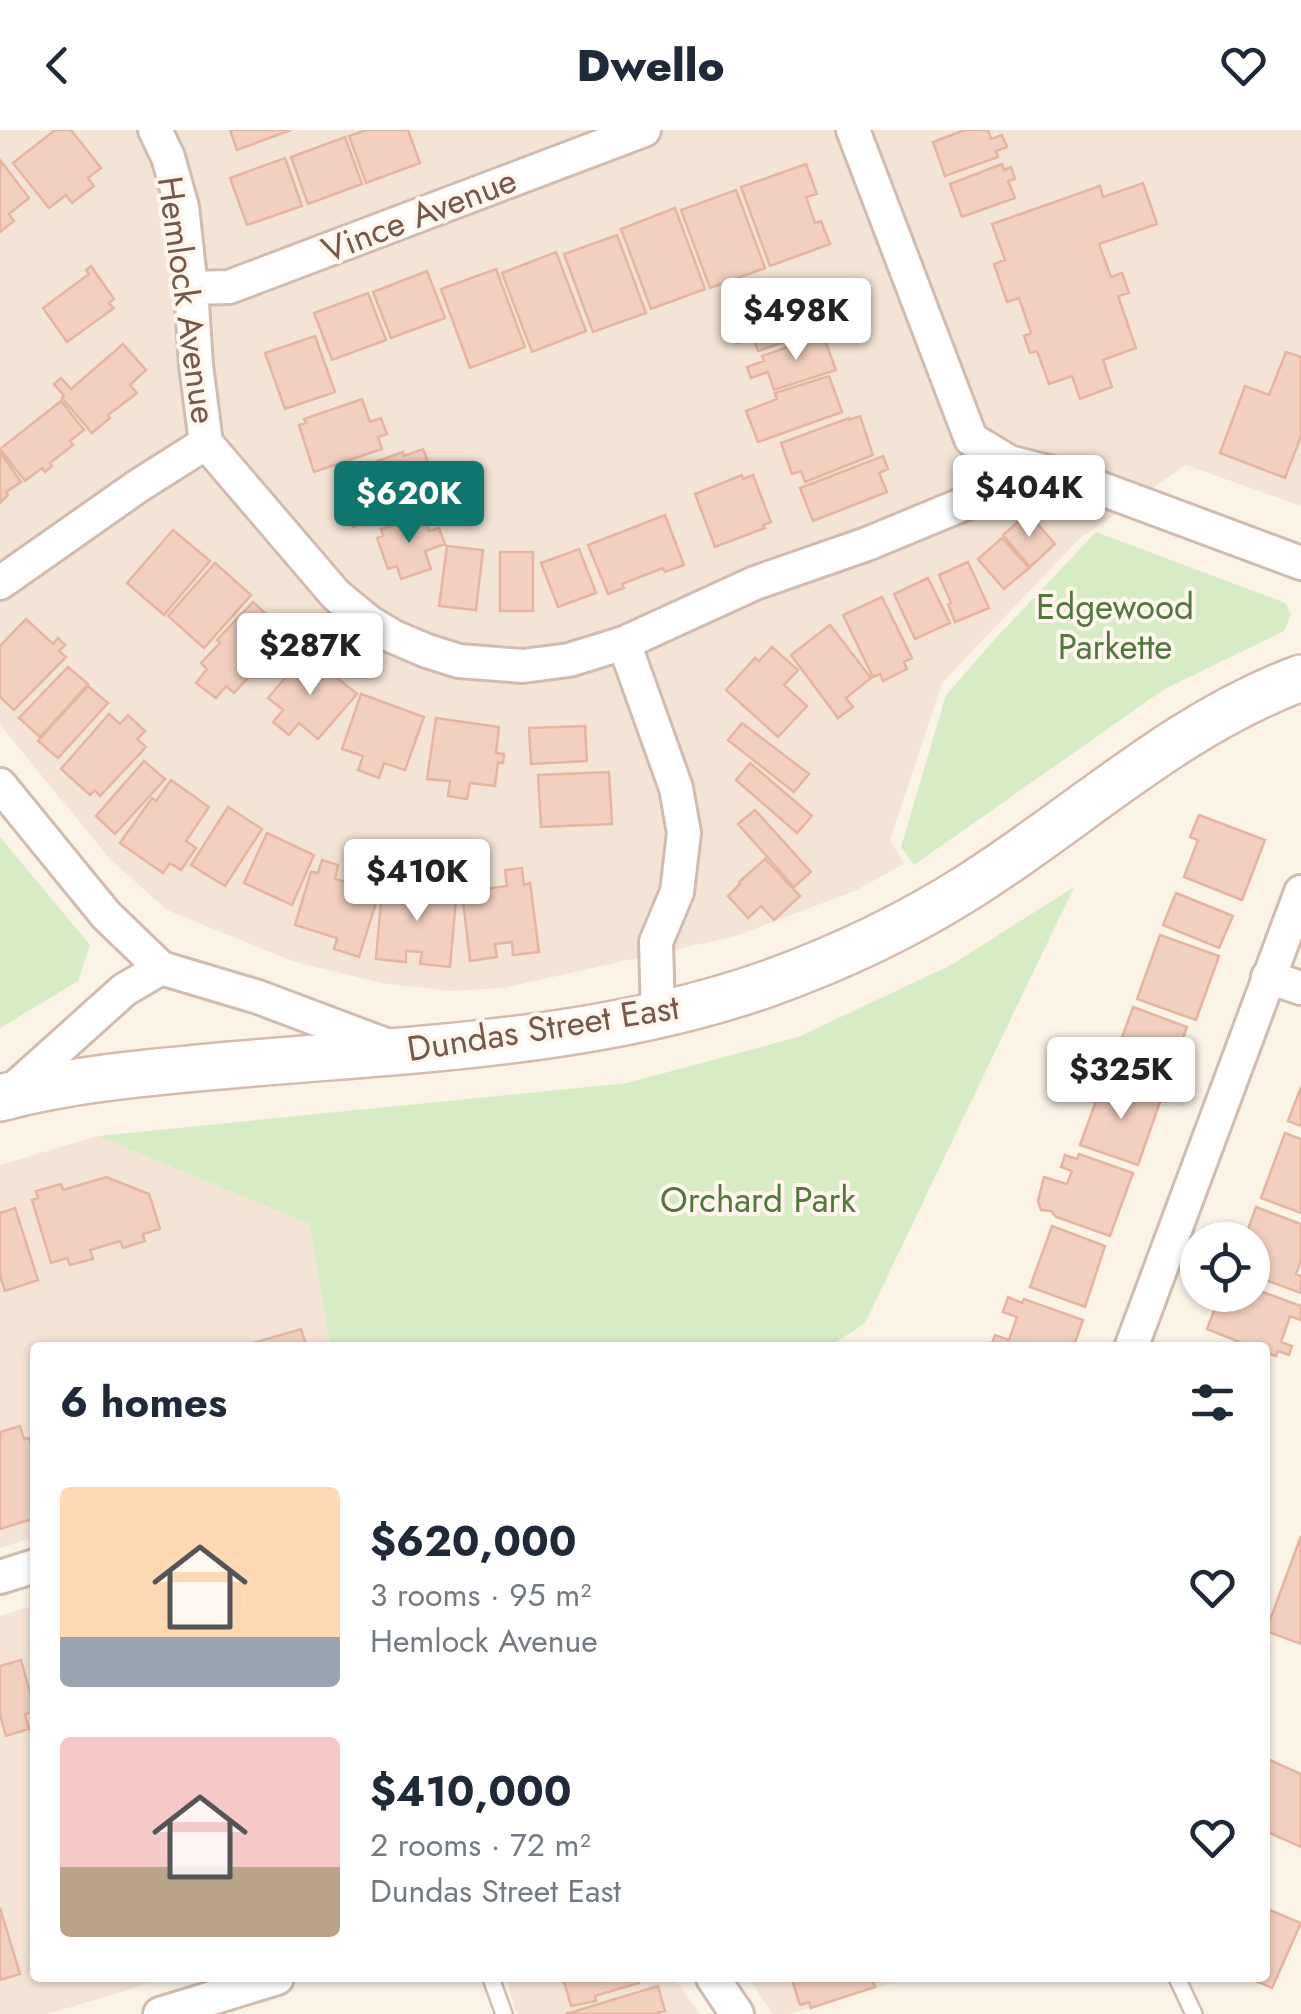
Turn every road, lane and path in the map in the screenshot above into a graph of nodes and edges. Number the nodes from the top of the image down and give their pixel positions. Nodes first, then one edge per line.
1 (154, 130) edge
2 (644, 130) edge
3 (853, 130) edge
4 (191, 288) junction
5 (206, 443) junction
6 (1009, 462) junction
7 (1301, 563) edge
8 (0, 584) edge
9 (624, 642) junction
10 (1301, 678) edge
11 (0, 785) edge
12 (1301, 892) edge
13 (160, 968) junction
14 (1268, 977) junction
15 (1301, 988) edge
16 (658, 1015) junction
17 (400, 1050) junction
18 (3, 1097) edge
19 (1133, 1342) edge
20 (30, 1568) edge
21 (0, 1577) edge
22 (264, 1982) edge
23 (492, 1982) edge
24 (716, 1982) edge
25 (1179, 1982) edge
26 (160, 2014) edge
27 (504, 2014) edge
28 (737, 2014) edge
29 (1194, 2014) edge

1 - 4 street, Hemlock Avenue
2 - 4 street, Vince Avenue
3 - 6 street
4 - 5 street, Hemlock Avenue
5 - 8 street
5 - 9 street, Hemlock Avenue
6 - 7 street
6 - 9 street, Hemlock Avenue
9 - 16 street
10 - 16 street, Dundas Street East
11 - 13 street
12 - 14 street
13 - 17 street
13 - 18 street
14 - 15 street
14 - 19 street
16 - 17 street, Dundas Street East
17 - 18 street, Dundas Street East
20 - 21 street
22 - 26 street
23 - 27 lane
24 - 28 street
25 - 29 lane

